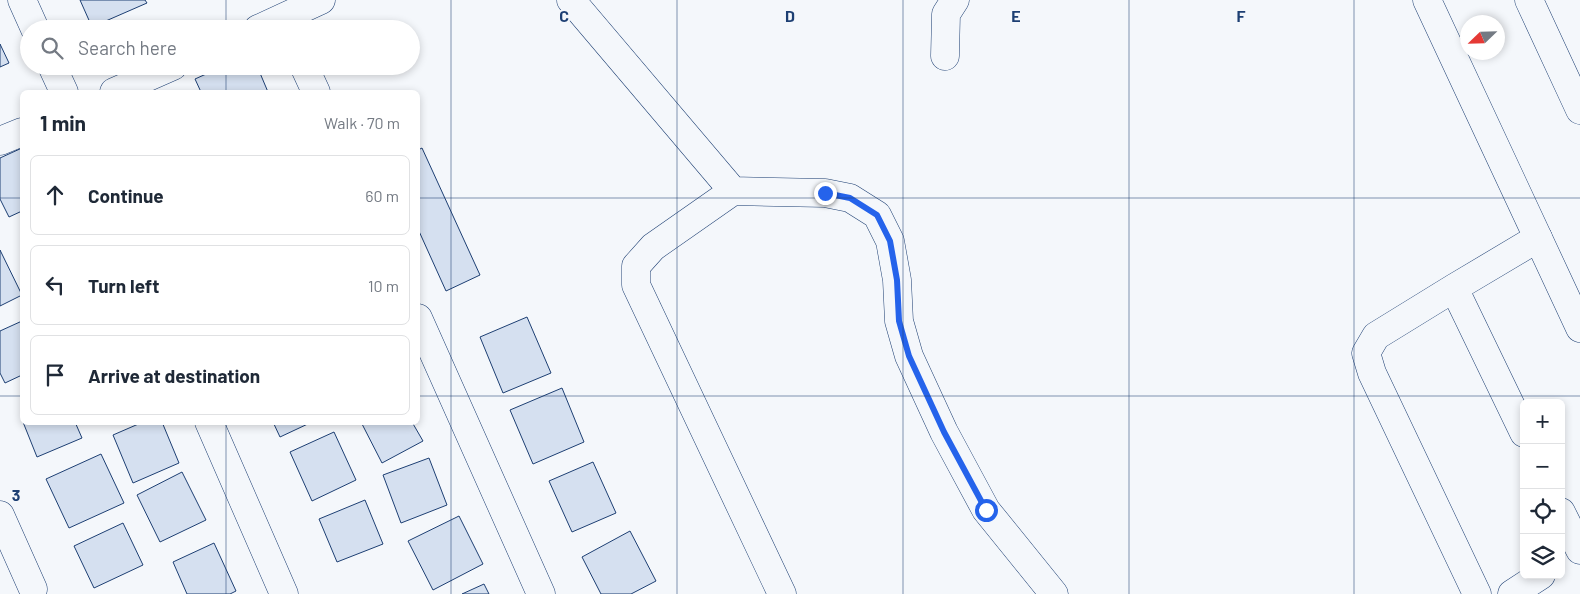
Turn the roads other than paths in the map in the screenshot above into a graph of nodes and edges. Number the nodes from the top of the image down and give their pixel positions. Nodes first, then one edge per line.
1 (22, 0) edge
2 (321, 0) edge
3 (571, 0) edge
4 (955, 0) edge
5 (1427, 0) edge
6 (1529, 0) edge
7 (282, 16) edge
8 (31, 20) edge
9 (945, 56) dead end
10 (56, 75) edge
11 (153, 75) edge
12 (308, 75) edge
13 (63, 90) edge
14 (119, 90) edge
15 (315, 90) edge
16 (1580, 110) edge
17 (20, 133) edge
18 (0, 141) edge
19 (733, 191) junction
20 (1538, 238) junction
21 (1454, 288) junction
22 (420, 322) edge
23 (1580, 328) edge
24 (210, 425) edge
25 (1520, 425) edge
26 (0, 515) edge
27 (1565, 520) edge
28 (1580, 550) edge
29 (1565, 559) edge
30 (1535, 579) edge
31 (33, 589) dead end
32 (284, 594) edge
33 (541, 594) edge
34 (782, 594) edge
35 (1054, 594) edge
36 (1477, 594) edge
37 (1512, 594) edge

1 - 8 main road
2 - 7 main road
3 - 19 main road
4 - 9 main road
5 - 20 main road
6 - 16 main road
10 - 13 main road
11 - 14 main road
12 - 15 main road
17 - 18 main road
19 - 34 main road
19 - 35 main road
20 - 21 main road
20 - 23 main road
21 - 25 main road
21 - 36 main road
22 - 33 main road
24 - 32 main road
26 - 31 main road
27 - 28 main road
28 - 29 main road
30 - 37 main road

